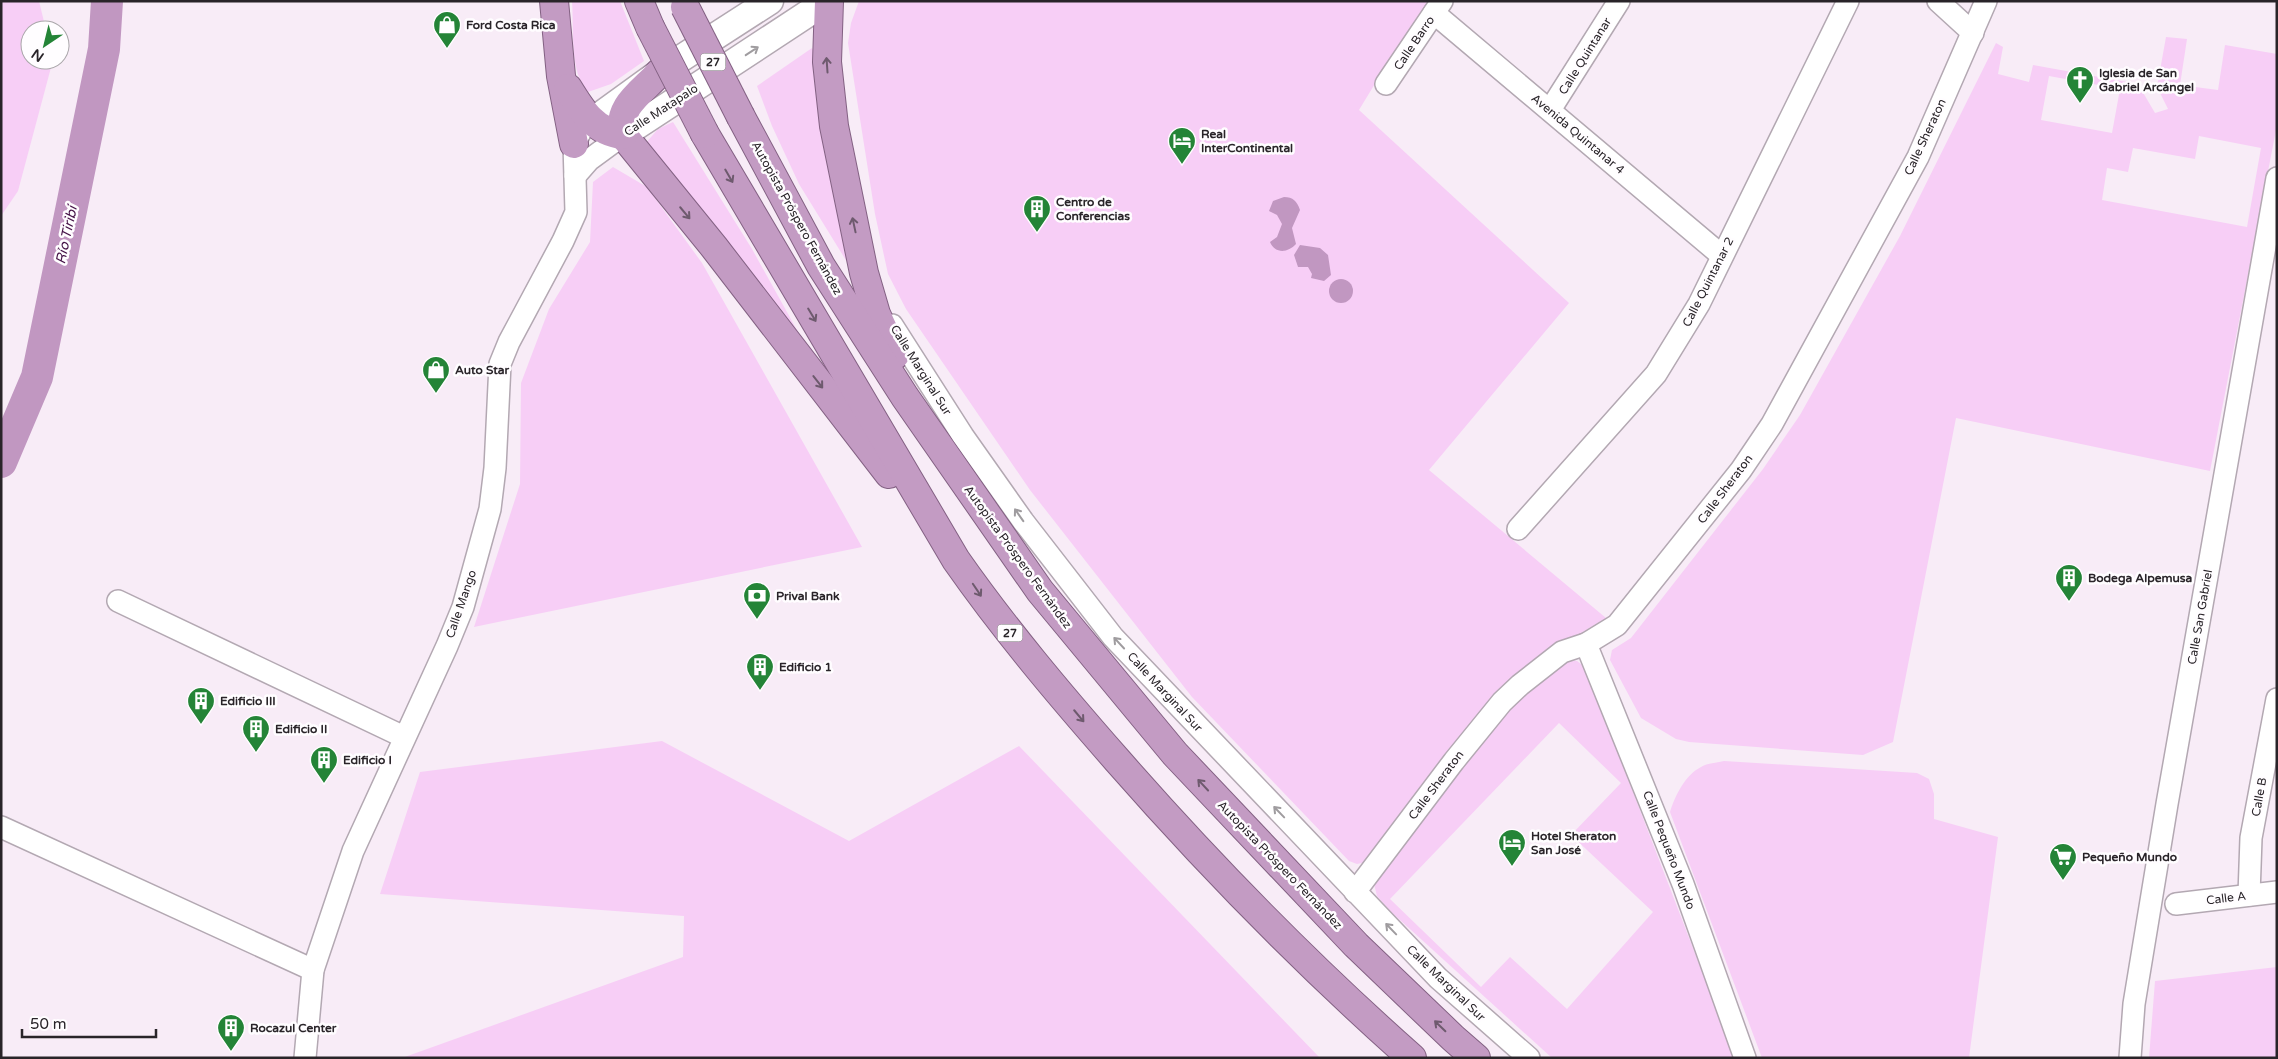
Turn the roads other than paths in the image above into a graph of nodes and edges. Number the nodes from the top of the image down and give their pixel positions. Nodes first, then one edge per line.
1 (554, 1) edge
2 (639, 1) edge
3 (770, 1) edge
4 (828, 1) edge
5 (1619, 1) edge
6 (1848, 1) edge
7 (1938, 1) edge
8 (1986, 1) edge
9 (683, 4) edge
10 (1438, 7) edge
11 (1973, 33) junction
12 (660, 72) junction
13 (561, 76) junction
14 (1386, 84) dead end
15 (1550, 110) junction
16 (591, 122) junction
17 (613, 143) junction
18 (574, 144) junction
19 (575, 176) junction
20 (2277, 178) edge
21 (1721, 255) junction
22 (864, 273) junction
23 (987, 518) junction
24 (1518, 529) dead end
25 (956, 560) junction
26 (118, 601) dead end
27 (1586, 644) junction
28 (2277, 699) edge
29 (404, 737) junction
30 (1, 827) edge
31 (1355, 892) junction
32 (2277, 892) edge
33 (2249, 895) junction
34 (2176, 904) dead end
35 (313, 970) junction
36 (305, 1058) edge
37 (1412, 1058) edge
38 (1476, 1058) edge
39 (1529, 1058) edge
40 (1745, 1058) edge
41 (2130, 1058) edge

1 - 13 highway
2 -> 25 highway, 27, bridge
3 - 12 street
17 -> 4 street, Calle Matapalo
22 -> 4 highway
5 - 15 street, Calle Quintanar
6 - 21 street, Calle Quintanar 2
7 - 11 street
8 - 11 street, Calle Sheraton
9 - 23 highway, Autopista Próspero Fernández / 27, bridge
10 - 14 street, Calle Barro
10 - 15 street, Avenida Quintanar 4
11 - 27 street, Calle Sheraton
12 - 16 street
12 - 17 highway
13 - 16 highway
13 - 18 highway
15 - 21 street, Avenida Quintanar 4
16 - 17 highway
16 - 18 street
17 - 19 street, Calle Matapalo
17 -> 25 highway
18 - 19 street, Calle Mango
19 - 29 street, Calle Mango
20 - 41 street, Calle San Gabriel
21 - 24 street, Calle Quintanar 2
22 - 23 highway
31 -> 22 street, Calle Marginal Sur
38 -> 23 highway, Autopista Próspero Fernández / 27
25 -> 37 highway, 27
26 - 29 street
27 - 31 street, Calle Sheraton
27 - 40 street, Calle Pequeño Mundo
28 - 33 street, Calle B
29 - 35 street, Calle Mango
30 - 35 street
39 -> 31 street, Calle Marginal Sur
32 - 33 street, Calle A
33 - 34 street, Calle A
35 - 36 street, Calle Mango

